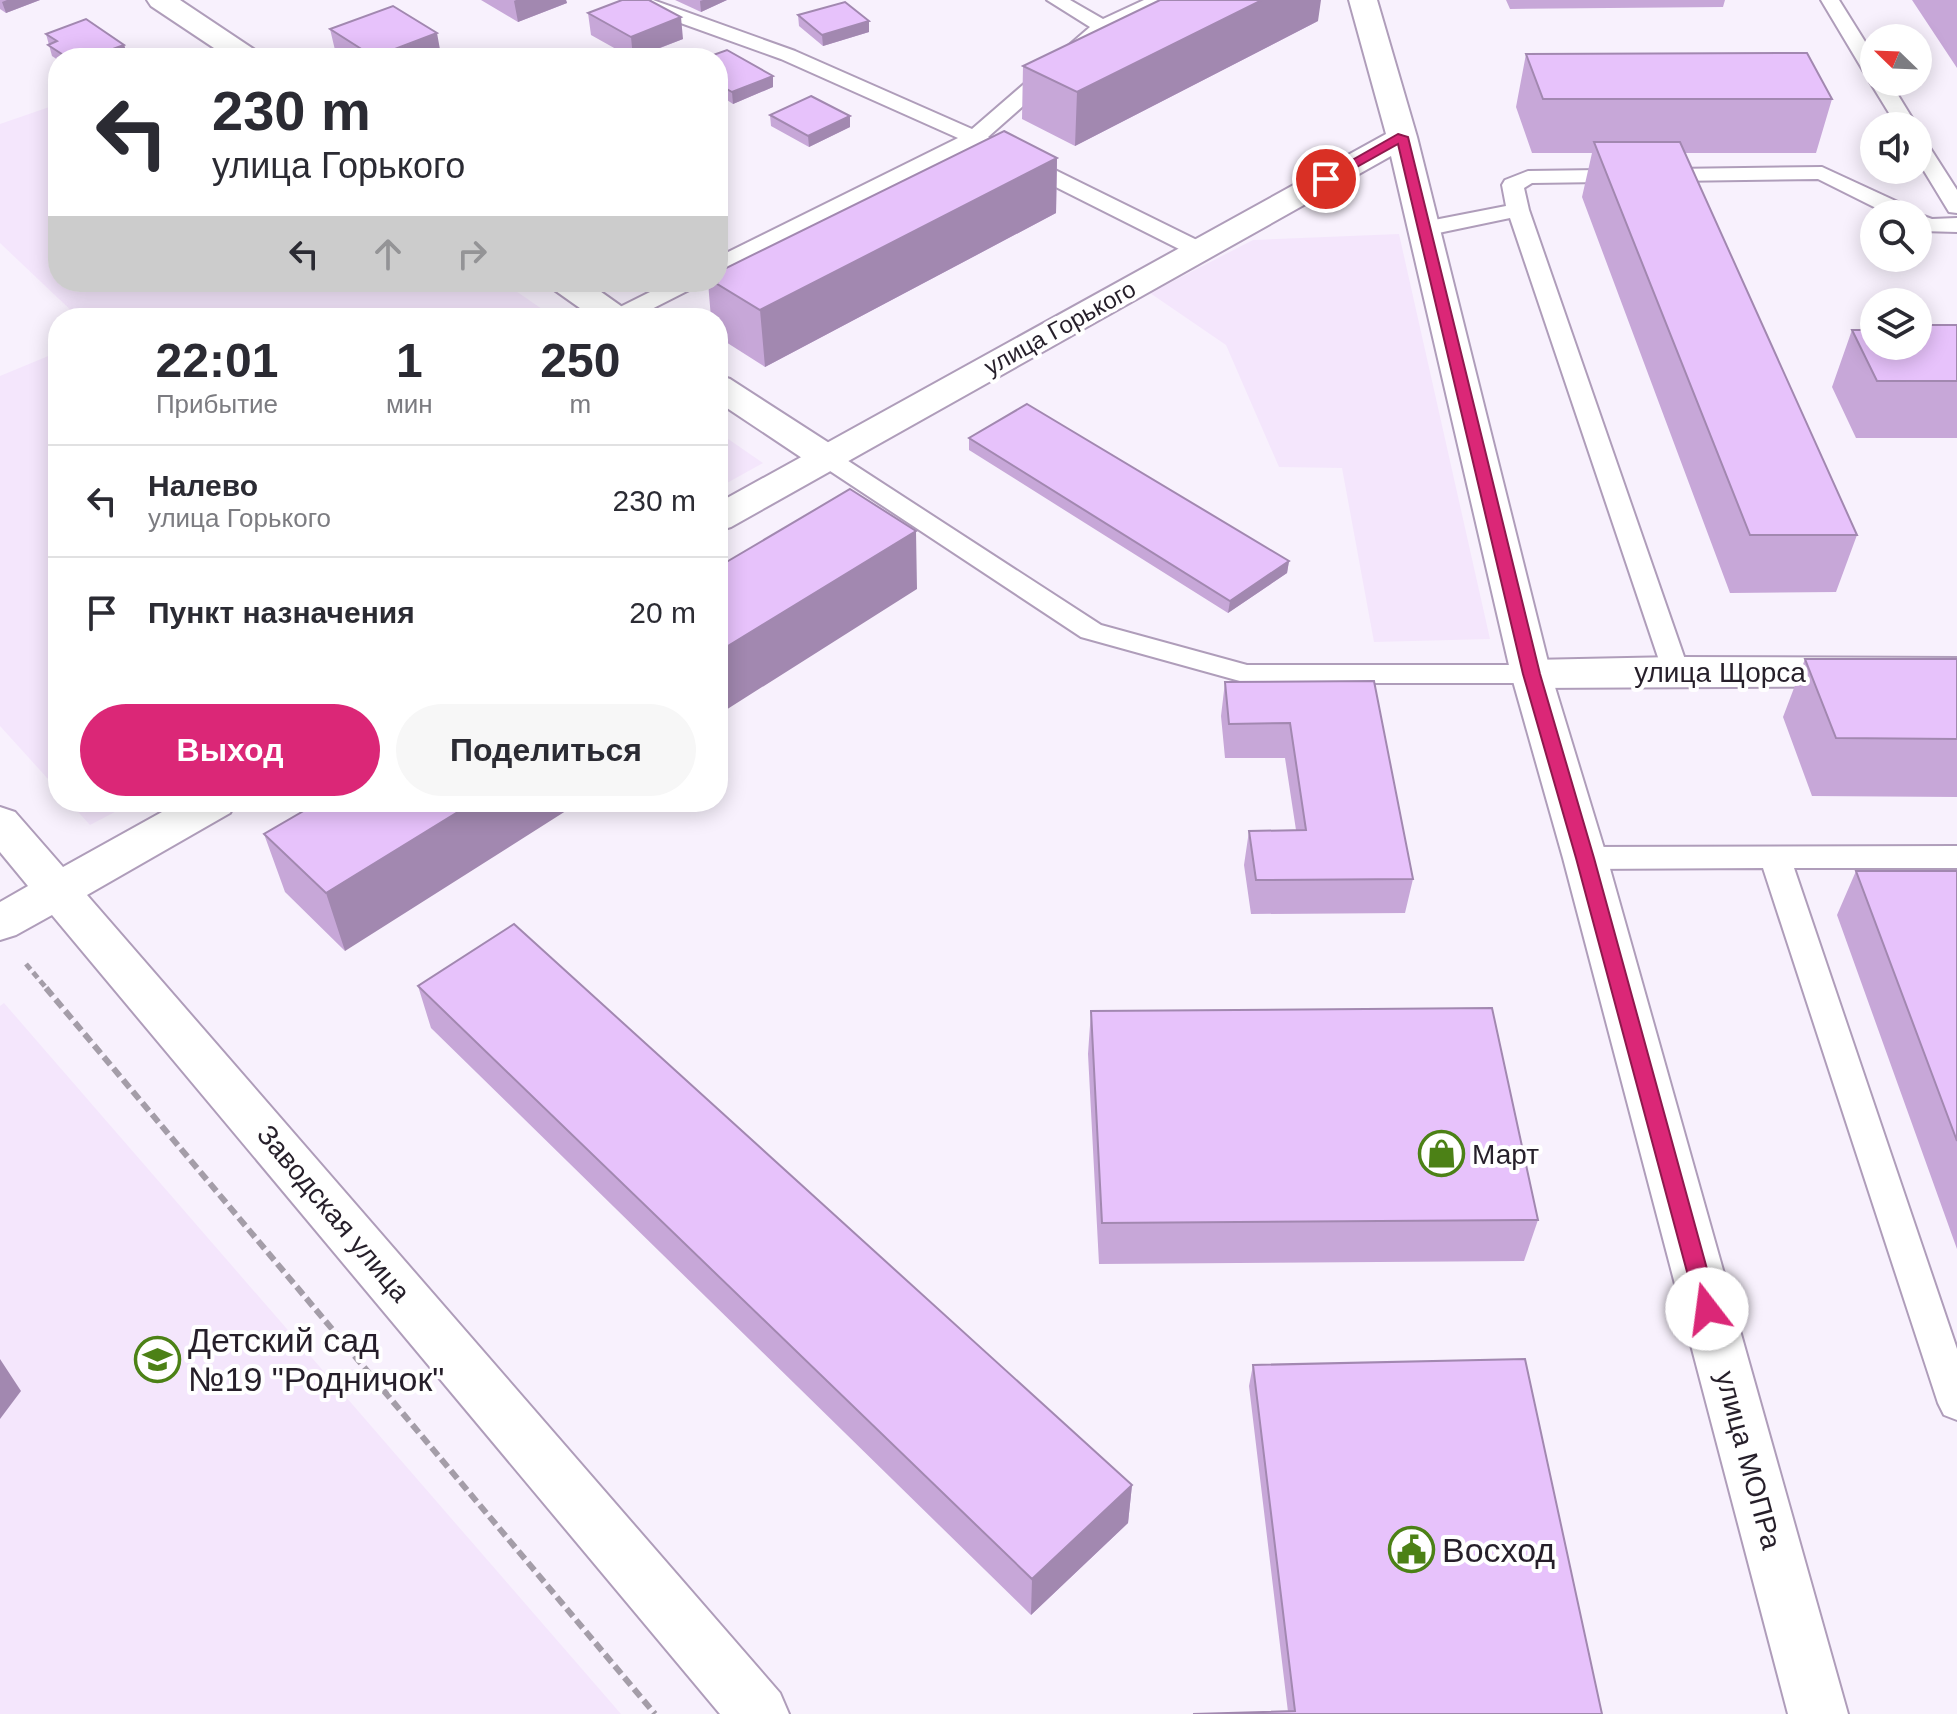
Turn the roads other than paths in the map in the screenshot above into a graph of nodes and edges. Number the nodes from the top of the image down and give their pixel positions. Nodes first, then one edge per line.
1 (161, 0) edge
2 (1056, 0) edge
3 (1159, 0) edge
4 (1363, 0) edge
5 (1830, 0) edge
6 (646, 4) edge
7 (1102, 26) junction
8 (233, 48) edge
9 (1860, 49) edge
10 (1402, 137) junction
11 (974, 138) junction
12 (1932, 167) edge
13 (1877, 200) edge
14 (1957, 207) edge
15 (1518, 210) junction
16 (1957, 225) edge
17 (1932, 226) edge
18 (1424, 229) junction
19 (1199, 250) junction
20 (728, 261) edge
21 (579, 292) edge
22 (667, 292) edge
23 (602, 308) edge
24 (636, 308) edge
25 (728, 393) edge
26 (827, 458) junction
27 (728, 513) edge
28 (1675, 671) junction
29 (1957, 672) edge
30 (1531, 674) junction
31 (197, 812) edge
32 (0, 823) edge
33 (1957, 857) edge
34 (1585, 858) junction
35 (1775, 858) junction
36 (59, 890) junction
37 (10, 940) edge
38 (1957, 1403) edge
39 (759, 1714) edge
40 (1818, 1714) edge

1 - 8 street
2 - 7 lane
3 - 7 lane
4 - 10 street, улица МОПРа
5 - 9 lane
6 - 11 lane
7 - 11 lane
10 - 18 street, улица МОПРа
10 - 19 street, улица Горького
11 - 19 lane
11 - 20 lane
12 - 14 lane
13 - 15 lane
15 - 18 lane
15 - 28 lane
16 - 17 lane
18 - 30 street, улица МОПРа
19 - 26 street, улица Горького
21 - 23 street
22 - 24 lane
25 - 26 street
26 - 27 street, улица Горького
26 - 30 lane
28 - 29 street, улица Щорса
28 - 30 street, улица Щорса
30 - 34 street, улица МОПРа
31 - 36 street
32 - 36 street, Заводская улица
33 - 35 lane
34 - 35 lane
34 - 40 street, улица МОПРа
35 - 38 lane
36 - 37 street
36 - 39 street, Заводская улица

